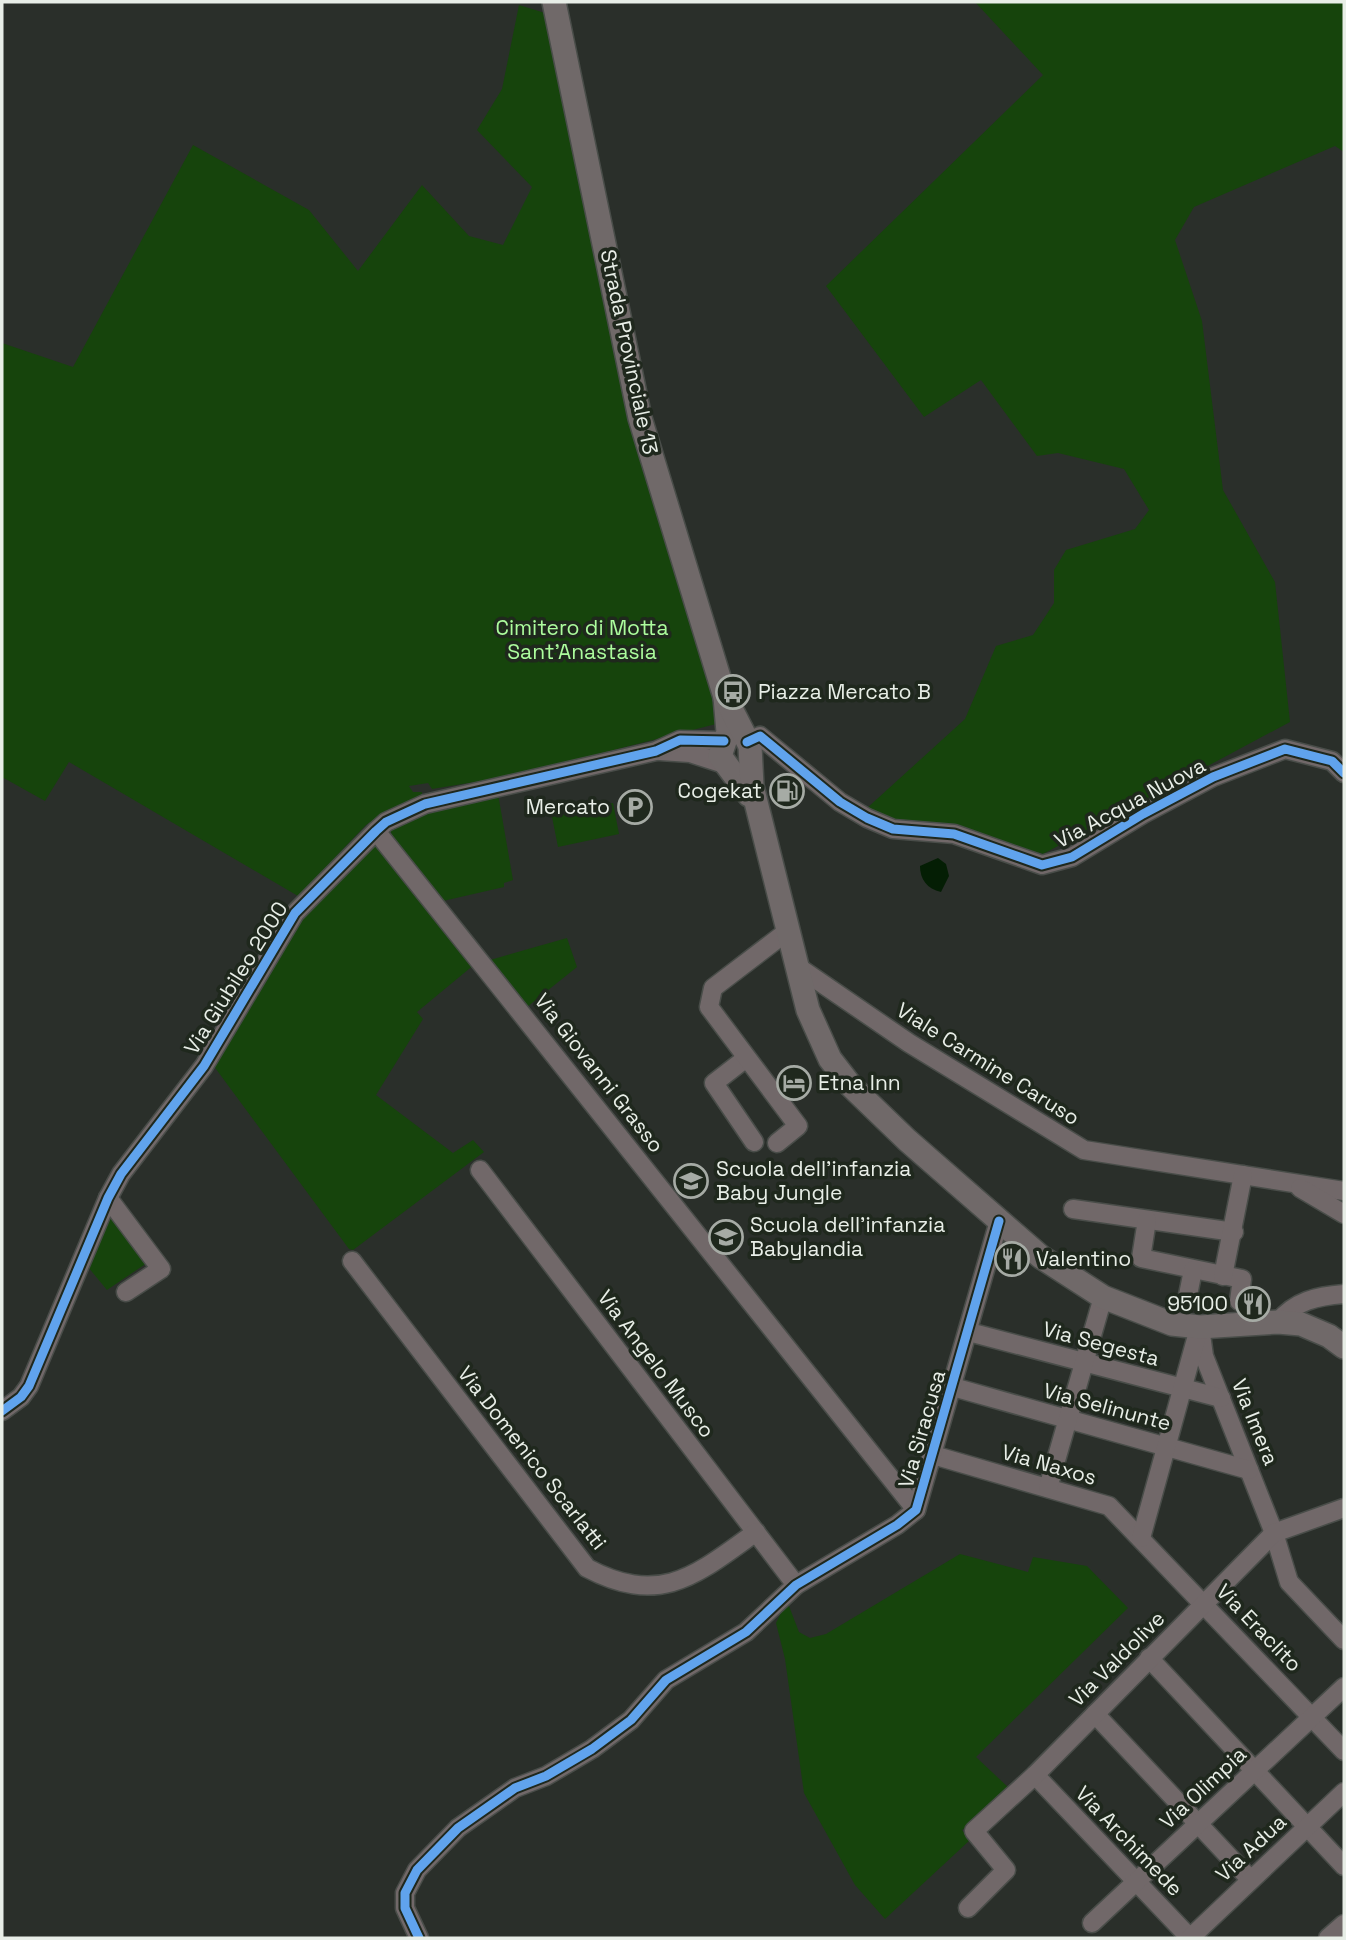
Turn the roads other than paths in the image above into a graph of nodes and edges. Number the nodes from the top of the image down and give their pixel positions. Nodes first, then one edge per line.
1 (554, 2) edge
2 (718, 673) junction
3 (738, 749) junction
4 (1340, 762) edge
5 (376, 831) junction
6 (789, 930) junction
7 (798, 967) junction
8 (745, 1059) junction
9 (754, 1142) dead end
10 (777, 1143) dead end
11 (480, 1170) dead end
12 (1243, 1175) junction
13 (1293, 1185) junction
14 (1343, 1191) edge
15 (108, 1198) junction
16 (1073, 1209) dead end
17 (1343, 1213) edge
18 (1147, 1220) junction
19 (999, 1222) junction
20 (1234, 1232) junction
21 (352, 1261) dead end
22 (1193, 1270) junction
23 (1223, 1276) junction
24 (127, 1292) dead end
25 (1344, 1294) edge
26 (1188, 1296) dead end
27 (1103, 1297) junction
28 (1239, 1301) dead end
29 (1278, 1322) junction
30 (1200, 1327) junction
31 (969, 1332) junction
32 (1344, 1348) edge
33 (1084, 1363) junction
34 (953, 1387) junction
35 (1181, 1388) junction
36 (1221, 1398) junction
37 (2, 1410) edge
38 (1068, 1419) junction
39 (1166, 1446) junction
40 (933, 1455) junction
41 (1250, 1470) junction
42 (1048, 1488) junction
43 (916, 1510) junction
44 (1340, 1515) edge
45 (756, 1532) junction
46 (1274, 1533) junction
47 (1141, 1538) junction
48 (796, 1585) junction
49 (1205, 1604) junction
50 (1344, 1640) edge
51 (1149, 1658) junction
52 (1344, 1687) edge
53 (1095, 1714) junction
54 (1312, 1717) junction
55 (1344, 1751) edge
56 (1255, 1770) junction
57 (1035, 1775) junction
58 (1344, 1792) edge
59 (1198, 1824) junction
60 (1308, 1827) junction
61 (1344, 1866) edge
62 (1250, 1880) junction
63 (1135, 1882) junction
64 (968, 1908) dead end
65 (1092, 1923) dead end
66 (1344, 1924) edge
67 (419, 1938) edge
68 (1190, 1938) edge
69 (1328, 1938) edge

1 - 2 main road, Strada Provinciale 13
2 - 3 main road, Strada Provinciale 13
2 - 3 street
3 - 4 street, Via Acqua Nuova
3 - 5 street, Via Giubileo 2000
3 - 6 main road, Strada Provinciale 13
5 - 15 street, Via Giubileo 2000
5 - 43 street, Via Giovanni Grasso
6 - 7 main road
6 - 8 street
7 - 12 street, Viale Carmine Caruso
7 - 19 main road
8 - 9 street
8 - 10 street
11 - 45 street, Via Angelo Musco
12 - 13 street, Viale Carmine Caruso
12 - 20 street
13 - 14 street
13 - 17 street
14 - 17 street
15 - 24 street
15 - 37 street, Via Giubileo 2000
16 - 18 street
18 - 20 street
18 - 22 street
19 - 27 main road
19 - 31 street, Via Siracusa
20 - 23 street
21 - 45 street, Via Domenico Scarlatti
22 - 23 street
22 - 26 street
23 - 28 street
25 - 29 street
27 - 30 main road
27 - 33 street
29 - 30 main road
29 - 32 main road
30 - 35 street
30 - 36 street, Via Imera
31 - 33 street, Via Segesta
31 - 34 street, Via Siracusa
33 - 35 street, Via Segesta
33 - 38 street
34 - 38 street, Via Selinunte
34 - 40 street, Via Siracusa
35 - 36 street, Via Segesta
35 - 39 street
36 - 41 street, Via Imera
38 - 39 street, Via Selinunte
38 - 42 street
39 - 41 street, Via Selinunte
39 - 47 street
40 - 42 street, Via Naxos
40 - 43 street, Via Siracusa
41 - 46 street, Via Imera
42 - 47 street, Via Naxos
43 - 48 street, Via Siracusa
44 - 46 street, Via Valdolive
45 - 48 street, Via Angelo Musco
46 - 49 street, Via Valdolive
46 - 50 street, Via Imera
47 - 49 street, Via Eraclito
48 - 67 street, Via Siracusa
49 - 51 street, Via Valdolive
49 - 54 street, Via Eraclito
51 - 53 street, Via Valdolive
51 - 56 street
52 - 54 street, Via Olimpia
53 - 57 street, Via Valdolive
53 - 59 street
54 - 55 street, Via Eraclito
54 - 56 street, Via Olimpia
56 - 59 street, Via Olimpia
56 - 60 street
57 - 63 street, Via Archimede
57 - 64 street, Via Valdolive
58 - 60 street, Via Adua
59 - 62 street
59 - 63 street, Via Olimpia
60 - 61 street
60 - 62 street, Via Adua
62 - 68 street, Via Adua
63 - 65 street, Via Olimpia
63 - 68 street, Via Archimede
66 - 69 street

